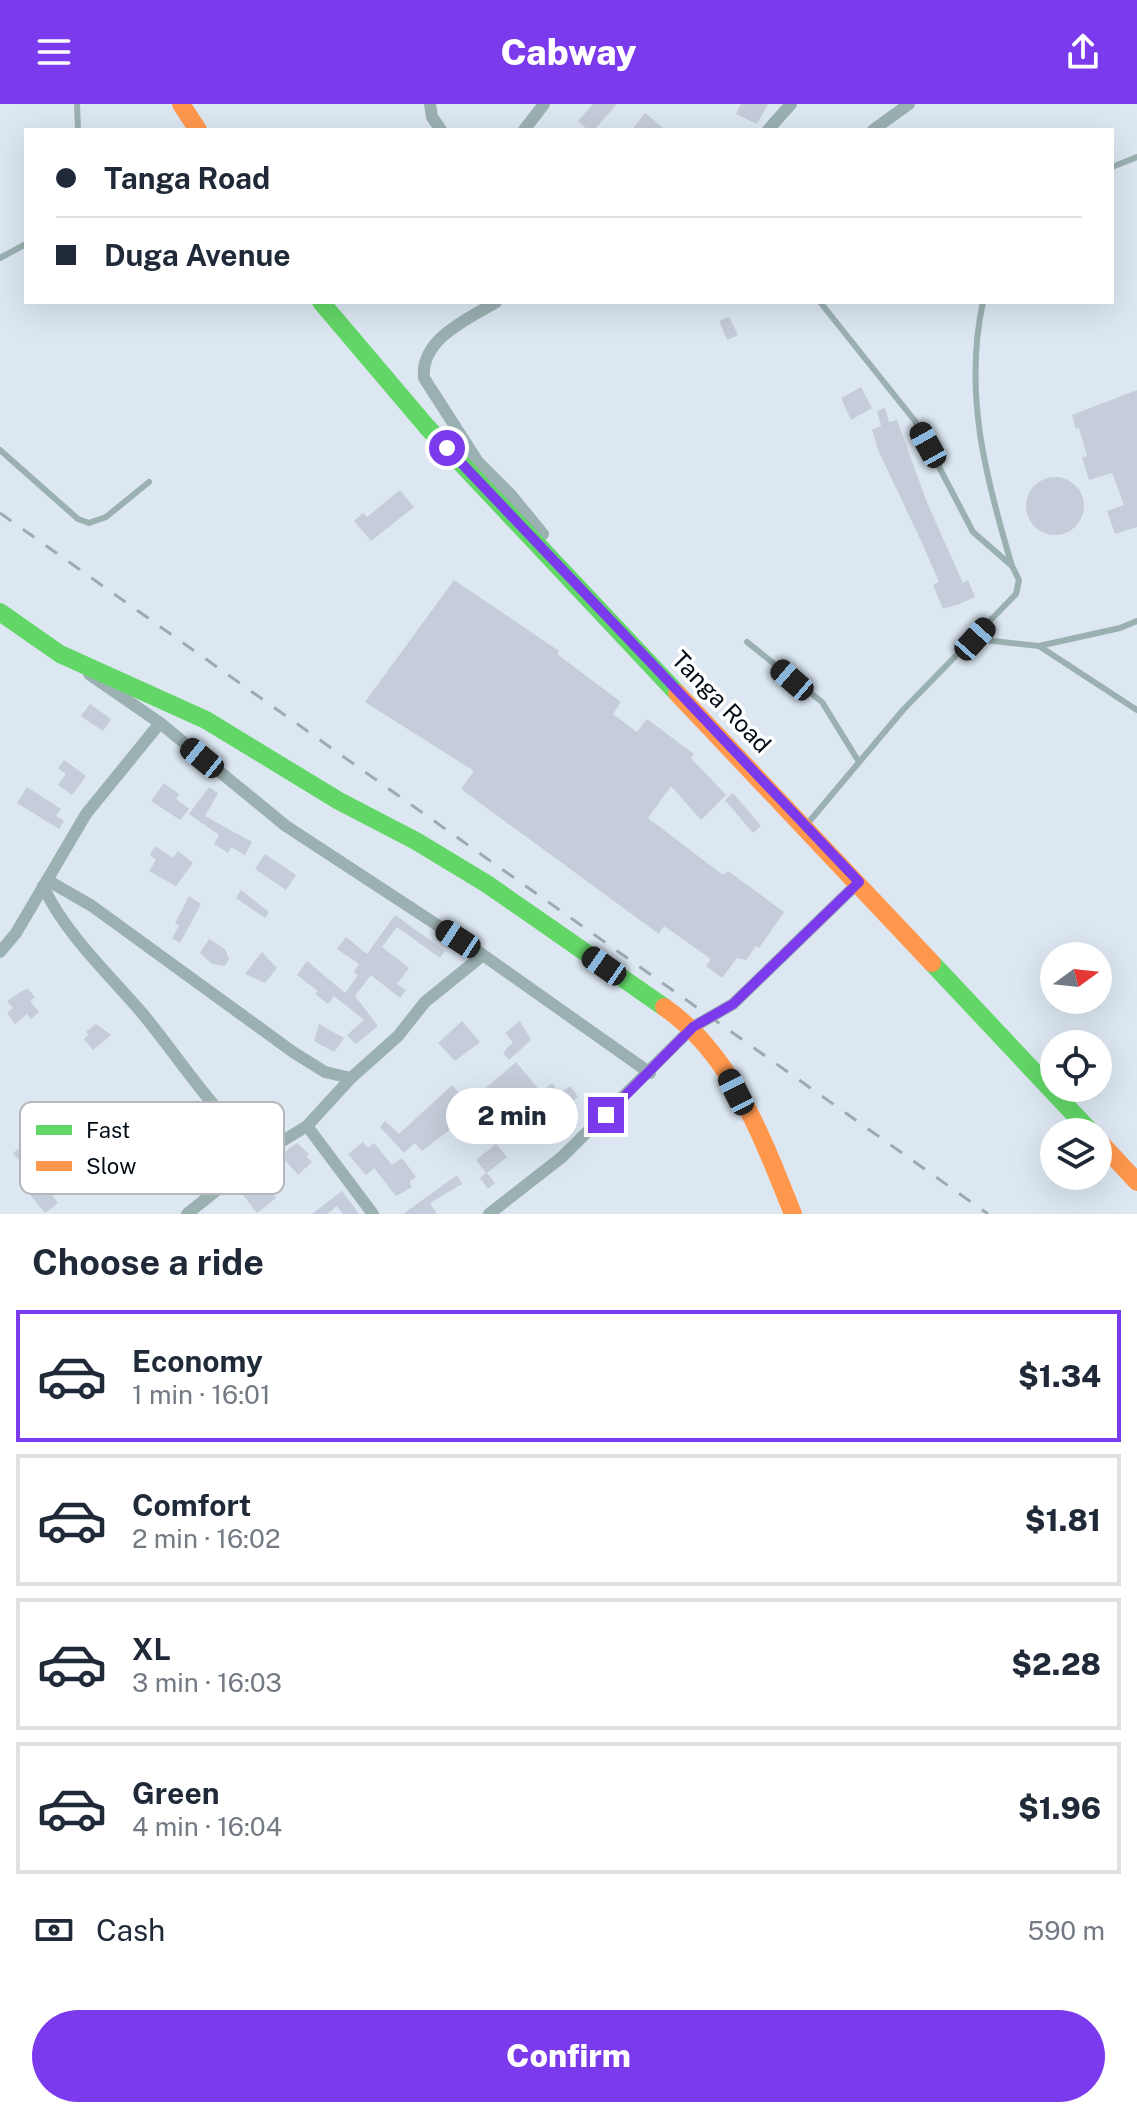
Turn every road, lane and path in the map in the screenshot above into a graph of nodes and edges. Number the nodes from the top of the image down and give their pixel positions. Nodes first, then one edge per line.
1 (77, 104) edge
2 (181, 104) edge
3 (430, 104) edge
4 (544, 104) edge
5 (791, 104) edge
6 (909, 104) edge
7 (78, 128) edge
8 (197, 128) edge
9 (440, 128) edge
10 (526, 128) edge
11 (770, 128) edge
12 (876, 128) edge
13 (1137, 157) edge
14 (1114, 166) edge
15 (24, 245) edge
16 (0, 258) edge
17 (323, 304) edge
18 (493, 304) edge
19 (821, 304) edge
20 (983, 304) edge
21 (0, 450) edge
22 (149, 482) dead end
23 (1012, 566) junction
24 (587, 596) junction
25 (0, 612) edge
26 (1137, 621) edge
27 (975, 639) junction
28 (747, 642) dead end
29 (1039, 646) junction
30 (60, 654) junction
31 (1137, 710) edge
32 (160, 723) junction
33 (859, 762) junction
34 (805, 826) junction
35 (859, 882) junction
36 (45, 883) junction
37 (0, 952) edge
38 (483, 955) junction
39 (693, 1027) junction
40 (650, 1073) junction
41 (351, 1078) junction
42 (211, 1102) edge
43 (1078, 1118) edge
44 (307, 1126) junction
45 (284, 1140) edge
46 (1112, 1155) edge
47 (1137, 1182) edge
48 (212, 1194) edge
49 (187, 1214) edge
50 (373, 1214) edge
51 (489, 1214) edge
52 (793, 1214) edge

1 - 7 lane
2 - 8 main road
3 - 9 street
4 - 10 street
5 - 11 street
6 - 12 street
13 - 14 lane
15 - 16 lane
17 - 24 main road, Tanga Road
18 - 24 street
19 - 23 lane
20 - 23 lane
21 - 22 lane
23 - 27 lane
24 - 34 main road, Tanga Road
25 - 30 main road
26 - 29 lane
27 - 29 lane
27 - 33 lane
28 - 33 lane
29 - 31 lane
30 - 32 street
30 - 39 main road
32 - 36 street
32 - 38 street
33 - 34 lane
34 - 35 main road, Tanga Road
35 - 39 street
35 - 43 main road, Tanga Road
36 - 37 street
36 - 41 street
36 - 42 street
38 - 40 street
38 - 41 street
39 - 40 street
39 - 52 main road
40 - 51 street
41 - 44 street
44 - 45 street
44 - 50 street
46 - 47 main road
48 - 49 street

